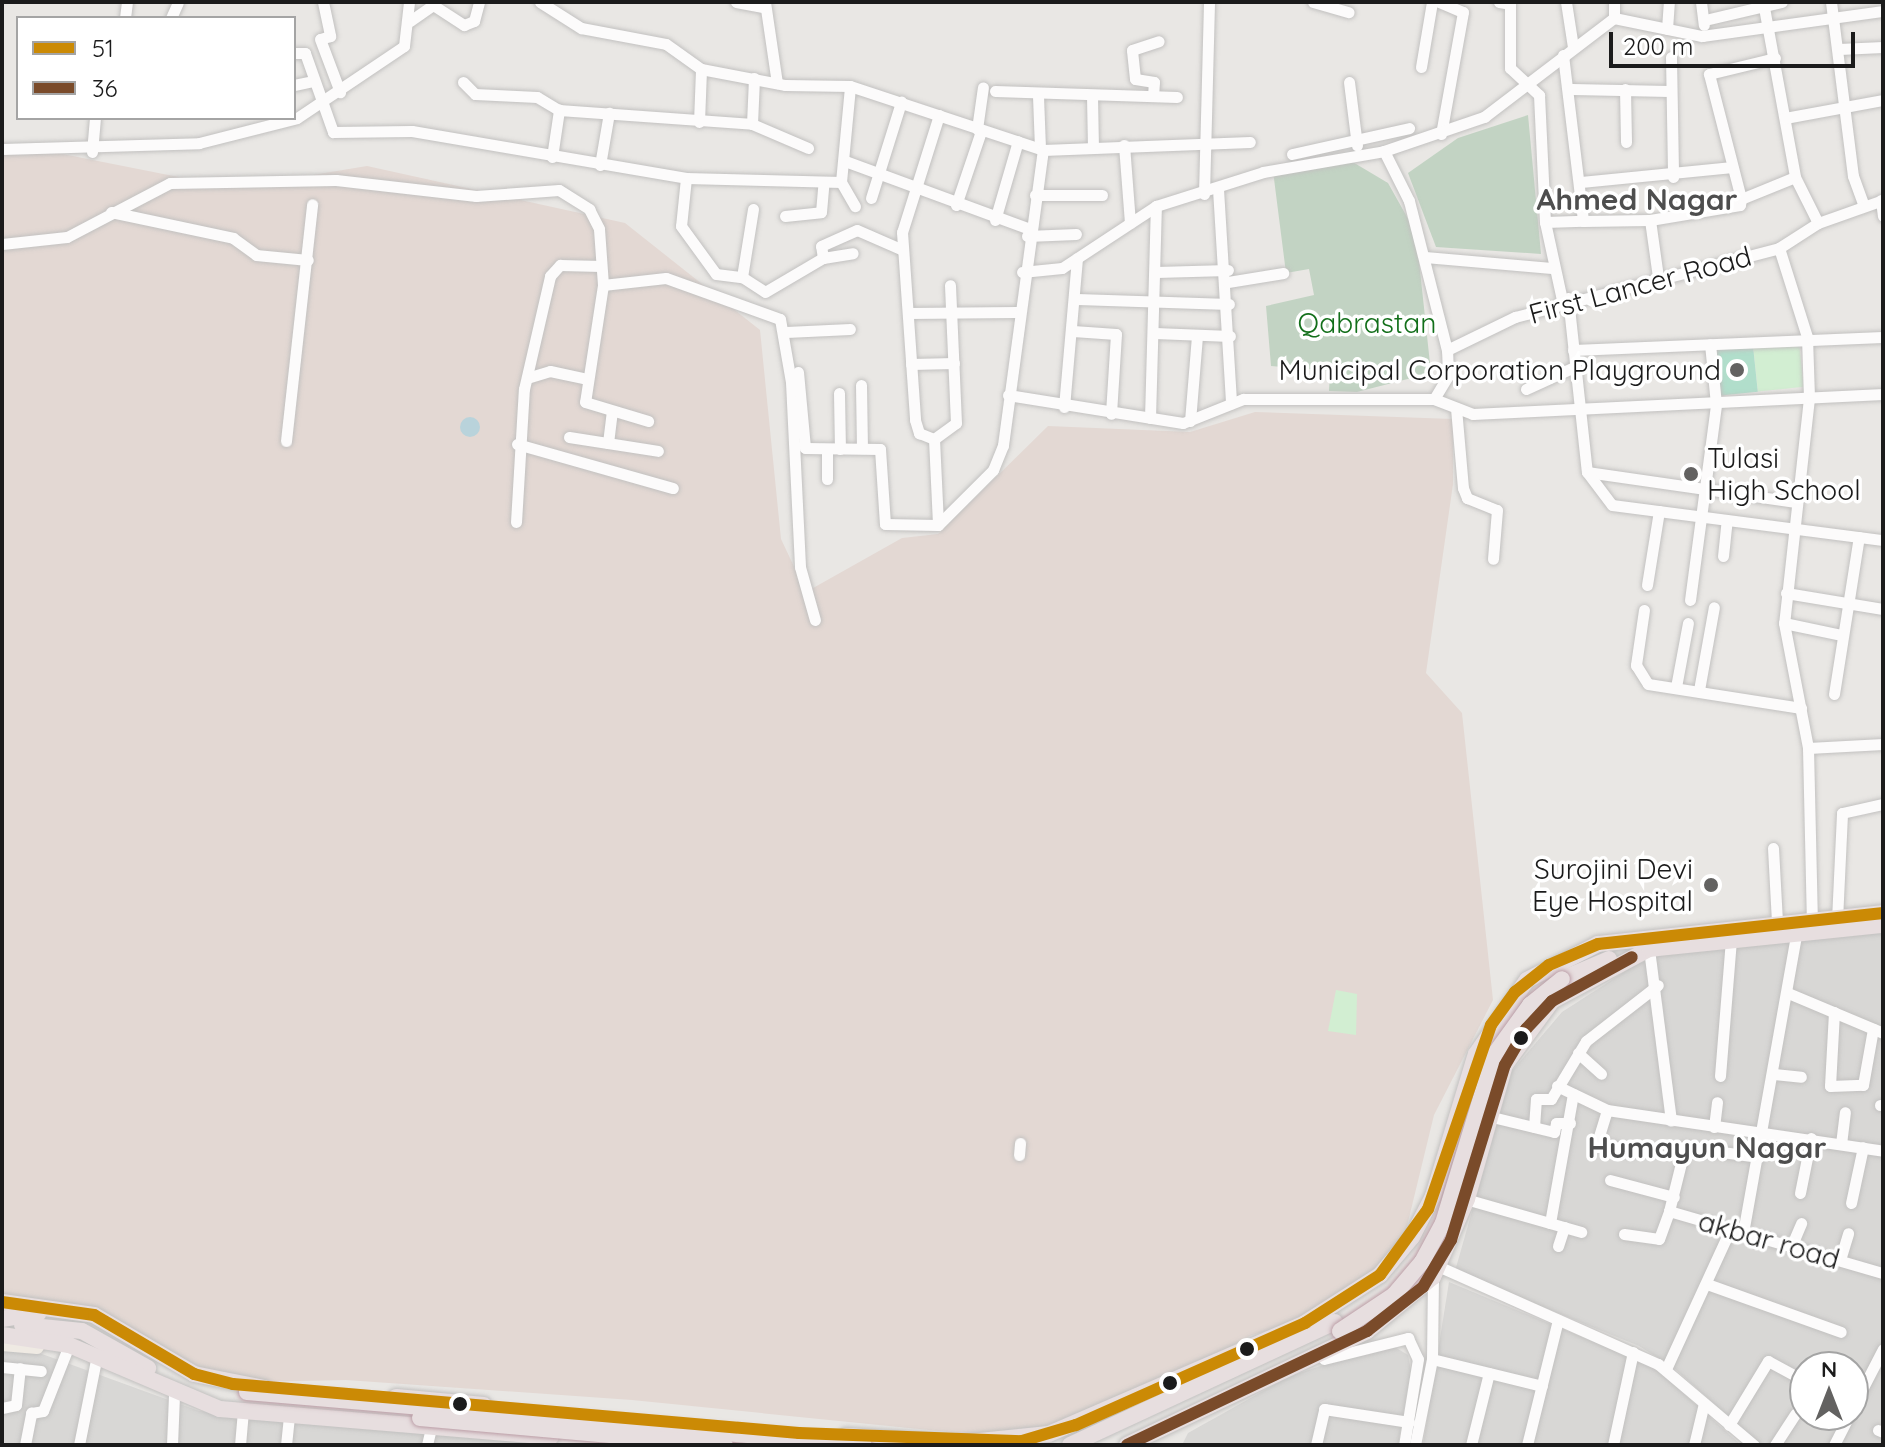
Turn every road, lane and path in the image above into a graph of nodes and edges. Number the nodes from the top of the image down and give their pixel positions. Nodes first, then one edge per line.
1 (323, 2) edge
2 (409, 2) edge
3 (479, 2) edge
4 (540, 2) edge
5 (736, 2) edge
6 (1209, 2) edge
7 (1313, 2) edge
8 (1432, 2) edge
9 (1439, 2) edge
10 (1499, 2) edge
11 (1566, 2) edge
12 (1614, 2) edge
13 (1669, 2) edge
14 (1701, 2) edge
15 (1782, 2) edge
16 (1831, 2) edge
17 (1764, 4) edge
18 (764, 5) edge
19 (1735, 8) edge
20 (1878, 8) edge
21 (1349, 12) dead end
22 (1835, 17) junction
23 (1614, 18) junction
24 (1705, 20) junction
25 (410, 21) junction
26 (1767, 27) junction
27 (1667, 29) junction
28 (1702, 36) junction
29 (1159, 41) dead end
30 (1883, 47) edge
31 (1839, 49) junction
32 (1568, 51) junction
33 (296, 53) edge
34 (1671, 57) dead end
35 (1775, 58) junction
36 (1421, 67) dead end
37 (701, 69) junction
38 (754, 78) junction
39 (313, 81) junction
40 (1531, 81) junction
41 (463, 82) dead end
42 (1349, 82) dead end
43 (777, 83) junction
44 (296, 85) edge
45 (850, 86) junction
46 (1572, 89) junction
47 (1625, 89) junction
48 (1669, 91) junction
49 (340, 92) junction
50 (1038, 96) junction
51 (1092, 96) junction
52 (1153, 96) junction
53 (1177, 97) dead end
54 (1883, 100) edge
55 (901, 102) junction
56 (1847, 102) junction
57 (322, 106) junction
58 (559, 110) junction
59 (609, 113) junction
60 (296, 114) edge
61 (939, 115) junction
62 (1785, 118) junction
63 (95, 120) edge
64 (275, 120) edge
65 (699, 122) junction
66 (752, 124) junction
67 (1409, 128) dead end
68 (979, 130) junction
69 (1441, 134) junction
70 (1356, 140) junction
71 (1018, 141) junction
72 (1204, 142) junction
73 (1250, 142) dead end
74 (1626, 142) dead end
75 (1124, 145) junction
76 (1093, 146) junction
77 (808, 148) dead end
78 (2, 149) edge
79 (1041, 149) junction
80 (1384, 151) junction
81 (92, 152) junction
82 (1292, 154) dead end
83 (1357, 156) junction
84 (552, 157) junction
85 (845, 161) junction
86 (600, 165) junction
87 (1732, 167) junction
88 (879, 172) junction
89 (1673, 177) junction
90 (1795, 177) junction
91 (686, 178) junction
92 (841, 182) junction
93 (1581, 182) junction
94 (916, 185) junction
95 (823, 187) junction
96 (1218, 189) junction
97 (1204, 194) junction
98 (1035, 195) junction
99 (1102, 195) dead end
100 (871, 198) dead end
101 (1741, 199) junction
102 (1882, 200) edge
103 (312, 204) dead end
104 (956, 205) junction
105 (855, 206) dead end
106 (1156, 206) junction
107 (1864, 206) junction
108 (753, 209) dead end
109 (111, 212) junction
110 (785, 216) dead end
111 (1883, 216) edge
112 (995, 220) junction
113 (1650, 220) junction
114 (1583, 221) junction
115 (1545, 222) junction
116 (1130, 223) junction
117 (1818, 223) junction
118 (1027, 232) junction
119 (1076, 234) dead end
120 (2, 244) edge
121 (903, 246) junction
122 (1779, 248) junction
123 (853, 253) dead end
124 (1425, 257) junction
125 (823, 258) junction
126 (1077, 259) junction
127 (308, 260) junction
128 (601, 266) junction
129 (1552, 268) junction
130 (1022, 272) junction
131 (1156, 272) junction
132 (1283, 273) dead end
133 (1228, 276) junction
134 (1658, 277) junction
135 (744, 280) junction
136 (603, 285) junction
137 (950, 285) dead end
138 (1077, 299) junction
139 (1565, 299) junction
140 (1157, 304) junction
141 (1229, 304) junction
142 (953, 309) junction
143 (1017, 312) junction
144 (908, 313) junction
145 (850, 329) dead end
146 (1073, 331) junction
147 (786, 332) junction
148 (1155, 333) junction
149 (1197, 335) junction
150 (1230, 336) junction
151 (1807, 337) junction
152 (1883, 337) edge
153 (1710, 344) junction
154 (1447, 350) junction
155 (1573, 350) junction
156 (954, 363) junction
157 (911, 364) junction
158 (1574, 367) junction
159 (798, 372) dead end
160 (527, 378) junction
161 (583, 378) junction
162 (861, 385) dead end
163 (1526, 389) dead end
164 (839, 393) dead end
165 (1883, 394) edge
166 (1008, 395) junction
167 (1809, 398) junction
168 (1434, 399) junction
169 (1231, 404) junction
170 (1716, 404) junction
171 (1064, 407) junction
172 (1456, 408) junction
173 (612, 411) junction
174 (1578, 411) junction
175 (1111, 414) junction
176 (1150, 418) junction
177 (648, 421) dead end
178 (1190, 421) junction
179 (569, 437) dead end
180 (934, 439) junction
181 (286, 441) dead end
182 (608, 443) junction
183 (517, 444) junction
184 (862, 448) junction
185 (827, 449) junction
186 (840, 449) junction
187 (658, 451) dead end
188 (1587, 472) junction
189 (827, 479) dead end
190 (673, 488) dead end
191 (1707, 489) junction
192 (1796, 502) junction
193 (1659, 511) junction
194 (1703, 517) junction
195 (1727, 520) junction
196 (516, 522) dead end
197 (938, 525) junction
198 (1794, 530) junction
199 (1859, 537) junction
200 (1883, 540) edge
201 (1723, 556) dead end
202 (1493, 559) dead end
203 (1647, 585) dead end
204 (1786, 593) junction
205 (1690, 600) dead end
206 (1845, 604) junction
207 (1714, 607) dead end
208 (1883, 609) edge
209 (1644, 610) dead end
210 (815, 620) dead end
211 (1688, 623) dead end
212 (1784, 623) junction
213 (1841, 635) junction
214 (1676, 687) junction
215 (1699, 690) junction
216 (1834, 694) dead end
217 (1801, 708) junction
218 (1883, 744) edge
219 (1808, 748) junction
220 (1883, 804) edge
221 (1773, 848) dead end
222 (1883, 913) edge
223 (1837, 920) junction
224 (1812, 922) junction
225 (1777, 923) junction
226 (1883, 925) edge
227 (1796, 935) junction
228 (1731, 938) junction
229 (1645, 944) junction
230 (1559, 975) junction
231 (1658, 985) junction
232 (1788, 993) junction
233 (1834, 1012) junction
234 (1878, 1031) edge
235 (1578, 1053) junction
236 (1601, 1074) dead end
237 (1774, 1074) junction
238 (1720, 1076) dead end
239 (1801, 1077) dead end
240 (1557, 1086) junction
241 (1573, 1094) junction
242 (1717, 1102) dead end
243 (1607, 1110) junction
244 (1845, 1112) dead end
245 (1488, 1116) junction
246 (1671, 1121) junction
247 (1570, 1123) junction
248 (1534, 1127) junction
249 (1714, 1127) junction
250 (1765, 1129) junction
251 (1811, 1138) junction
252 (1841, 1144) junction
253 (1863, 1147) junction
254 (1883, 1151) edge
255 (1631, 1152) dead end
256 (1759, 1157) junction
257 (1610, 1180) dead end
258 (1437, 1182) junction
259 (1469, 1192) junction
260 (1800, 1193) dead end
261 (1674, 1197) junction
262 (1851, 1203) dead end
263 (1669, 1211) junction
264 (1550, 1223) junction
265 (1801, 1223) dead end
266 (1564, 1227) junction
267 (1730, 1230) junction
268 (1581, 1232) dead end
269 (1743, 1233) junction
270 (1848, 1233) dead end
271 (1624, 1234) dead end
272 (1558, 1246) dead end
273 (1791, 1247) junction
274 (1840, 1260) junction
275 (1436, 1272) junction
276 (1883, 1273) edge
277 (1707, 1284) junction
278 (2, 1302) edge
279 (2, 1319) edge
280 (1558, 1320) junction
281 (2, 1332) edge
282 (1841, 1332) dead end
283 (2, 1344) edge
284 (69, 1345) junction
285 (1883, 1349) edge
286 (1633, 1352) junction
287 (97, 1355) junction
288 (1432, 1359) junction
289 (1305, 1360) junction
290 (2, 1367) edge
291 (20, 1368) junction
292 (1666, 1369) junction
293 (41, 1371) dead end
294 (1789, 1372) edge
295 (1489, 1373) junction
296 (1869, 1376) edge
297 (1542, 1386) junction
298 (346, 1394) junction
299 (174, 1395) junction
300 (1704, 1403) junction
301 (2, 1408) edge
302 (243, 1412) junction
303 (289, 1416) junction
304 (343, 1422) junction
305 (656, 1422) junction
306 (1409, 1422) junction
307 (1789, 1423) edge
308 (1729, 1425) junction
309 (429, 1437) edge
310 (462, 1438) edge
311 (576, 1442) edge
312 (601, 1443) edge
313 (25, 1445) edge
314 (79, 1445) edge
315 (172, 1445) edge
316 (240, 1445) edge
317 (286, 1445) edge
318 (636, 1445) edge
319 (653, 1445) edge
320 (725, 1445) edge
321 (864, 1445) edge
322 (1070, 1445) edge
323 (1095, 1445) edge
324 (1127, 1445) edge
325 (1316, 1445) edge
326 (1404, 1445) edge
327 (1415, 1445) edge
328 (1471, 1445) edge
329 (1527, 1445) edge
330 (1613, 1445) edge
331 (1694, 1445) edge
332 (1754, 1445) edge
333 (1775, 1445) edge

1 - 49 street
2 - 25 street
3 - 25 street
4 - 37 street
5 - 18 street
6 - 72 street
7 - 21 street
8 - 36 street
9 - 69 street
10 - 40 street
11 - 32 street
12 - 23 street
13 - 27 street
14 - 24 street
15 - 17 street
16 - 22 street
17 - 19 street
17 - 26 street
18 - 43 street
19 - 24 street
20 - 22 street
22 - 26 street
22 - 31 street
23 - 27 street
23 - 32 street
24 - 28 street
25 - 49 street
26 - 28 street
26 - 35 street
27 - 28 street
29 - 52 street
30 - 31 street
31 - 56 street
32 - 40 street
32 - 46 street
33 - 39 street
34 - 48 street
35 - 62 street
35 - 87 street
37 - 38 street
37 - 65 street
38 - 43 street
38 - 66 street
39 - 44 street
39 - 57 street
40 - 69 street
40 - 115 street
41 - 58 street
42 - 70 street
43 - 45 street
45 - 55 street
45 - 85 street
46 - 47 street
46 - 93 street
47 - 48 street
47 - 74 street
48 - 89 street
49 - 57 street
50 - 51 street
50 - 68 street
50 - 79 street
51 - 52 street
51 - 76 street
52 - 53 street
54 - 56 street
55 - 61 street
55 - 88 street
56 - 62 street
56 - 107 street
57 - 60 street
57 - 84 street
58 - 59 street
58 - 84 street
59 - 65 street
59 - 86 street
61 - 68 street
61 - 94 street
62 - 90 street
63 - 81 street
64 - 81 street
65 - 66 street
66 - 77 street
67 - 70 street
68 - 71 street
68 - 104 street
69 - 80 street
70 - 82 street
70 - 83 street
71 - 79 street
71 - 112 street
72 - 73 street
72 - 75 street
72 - 97 street
75 - 76 street
75 - 116 street
76 - 79 street
78 - 81 street
79 - 98 street
80 - 83 street
80 - 124 street
83 - 96 street
84 - 86 street
85 - 88 street
85 - 92 street
86 - 91 street
87 - 89 street
87 - 101 street
88 - 94 street
88 - 100 street
89 - 93 street
90 - 101 street
90 - 117 street
91 - 95 street
91 - 135 street
92 - 95 street
92 - 105 street
93 - 114 street
94 - 104 street
94 - 121 street
95 - 110 street
96 - 97 street
96 - 133 street
97 - 106 street
98 - 99 street
98 - 118 street
101 - 113 street
102 - 107 street, First Lancer Road
102 - 111 street
103 - 127 street
104 - 112 street
106 - 116 street
106 - 131 street
107 - 117 street, First Lancer Road
108 - 135 street
109 - 120 street
109 - 127 street
109 - 128 street
112 - 118 street
113 - 114 street
113 - 134 street
114 - 115 street
115 - 129 street
116 - 126 street
117 - 122 street, First Lancer Road
118 - 119 street
118 - 130 street
121 - 125 street
121 - 144 street
122 - 134 street, First Lancer Road
122 - 151 street
123 - 125 street
124 - 129 street
124 - 154 street
125 - 135 street
126 - 130 street
126 - 138 street
127 - 181 street
128 - 136 street
128 - 160 street
129 - 139 street
130 - 143 street
131 - 133 street
131 - 140 street
132 - 133 street
133 - 141 street
134 - 139 street, First Lancer Road
136 - 147 street
136 - 161 street
137 - 142 street
138 - 140 street
138 - 146 street
139 - 154 street, First Lancer Road
139 - 155 street
140 - 141 street
140 - 148 street
141 - 150 street
142 - 143 street
142 - 144 street
142 - 156 street
143 - 166 street
144 - 157 street
145 - 147 street
146 - 171 street
146 - 175 street
147 - 210 street
148 - 149 street
148 - 176 street
149 - 150 street
149 - 178 street
150 - 169 street
151 - 152 street
151 - 153 street
151 - 167 street
153 - 155 street
153 - 170 street
154 - 168 street
155 - 158 street
156 - 157 street
156 - 180 street
157 - 180 street
158 - 163 street
158 - 174 street
159 - 185 street
160 - 161 street
160 - 183 street
161 - 173 street
162 - 184 street
164 - 186 street
165 - 167 street
166 - 171 street
166 - 197 street
167 - 170 street
167 - 192 street
168 - 169 street
168 - 172 street
169 - 178 street
170 - 174 street
170 - 191 street
171 - 175 street
172 - 174 street
172 - 202 street
173 - 177 street
173 - 182 street
174 - 188 street
175 - 176 street
176 - 178 street
179 - 182 street
180 - 197 street
182 - 187 street
183 - 190 street
183 - 196 street
184 - 186 street
184 - 197 street
185 - 186 street
185 - 189 street
188 - 191 street
188 - 193 street
191 - 192 street
191 - 194 street
192 - 198 street
193 - 194 street
193 - 203 street
194 - 195 street
194 - 205 street
195 - 198 street
195 - 201 street
198 - 199 street
198 - 204 street
199 - 200 street
199 - 206 street
204 - 206 street
204 - 212 street
206 - 208 street
206 - 213 street
207 - 215 street
209 - 214 street
211 - 214 street
212 - 213 street
212 - 217 street
213 - 216 street
214 - 215 street
215 - 217 street
217 - 219 street
218 - 219 street
219 - 224 street
220 - 223 street
221 - 225 street
222 - 223 highway
223 - 224 highway
224 - 225 highway
225 - 229 highway
226 - 227 highway
227 - 228 highway
227 - 232 street
228 - 229 highway
228 - 238 street
229 - 230 highway
229 - 231 street
229 - 245 highway
229 - 258 highway
230 - 322 highway
230 - 323 highway, bridge
231 - 235 street
231 - 246 street
232 - 233 street
232 - 237 street
233 - 234 street
233 - 234 street
235 - 236 street
235 - 240 street
237 - 239 street
237 - 250 street
240 - 241 street
240 - 248 street
241 - 243 street
241 - 247 street
242 - 249 street
243 - 246 street
243 - 255 street
244 - 252 street
245 - 248 street
245 - 259 highway
246 - 249 street
247 - 248 street
247 - 264 street
249 - 250 street
250 - 251 street
250 - 256 street
251 - 252 street
251 - 260 street
252 - 253 street
253 - 254 street
253 - 262 street
256 - 261 street, akbar road
256 - 269 street
257 - 261 street
258 - 259 highway
258 - 305 highway
259 - 264 street
259 - 275 highway
261 - 263 street, akbar road
263 - 267 street, akbar road
263 - 271 street
264 - 266 street
265 - 273 street
266 - 268 street
266 - 272 street
267 - 269 street, akbar road
267 - 277 street
269 - 273 street, akbar road
270 - 274 street
273 - 274 street, akbar road
274 - 276 street, akbar road
275 - 280 street
275 - 288 street
275 - 289 highway
277 - 282 street
277 - 292 street
278 - 298 highway
279 - 321 highway, bridge
280 - 286 street
280 - 297 street
281 - 284 highway
281 - 320 highway, bridge
283 - 284 main road
284 - 287 highway
284 - 313 street
285 - 296 street
286 - 292 street
286 - 330 street
287 - 299 highway
287 - 314 street
288 - 295 street
288 - 327 street
289 - 306 street
289 - 324 highway
290 - 291 street
291 - 293 street
291 - 301 street
292 - 300 street
294 - 308 street
295 - 297 street
295 - 328 street
297 - 329 street
298 - 304 highway
298 - 305 highway
299 - 302 highway
299 - 315 street
300 - 308 street
300 - 331 street
302 - 303 highway
302 - 316 street
303 - 304 highway
303 - 317 street
304 - 309 highway
305 - 319 highway
306 - 325 street
306 - 326 street
307 - 333 street
308 - 332 street
309 - 310 highway
310 - 311 highway
311 - 312 highway
312 - 318 highway

